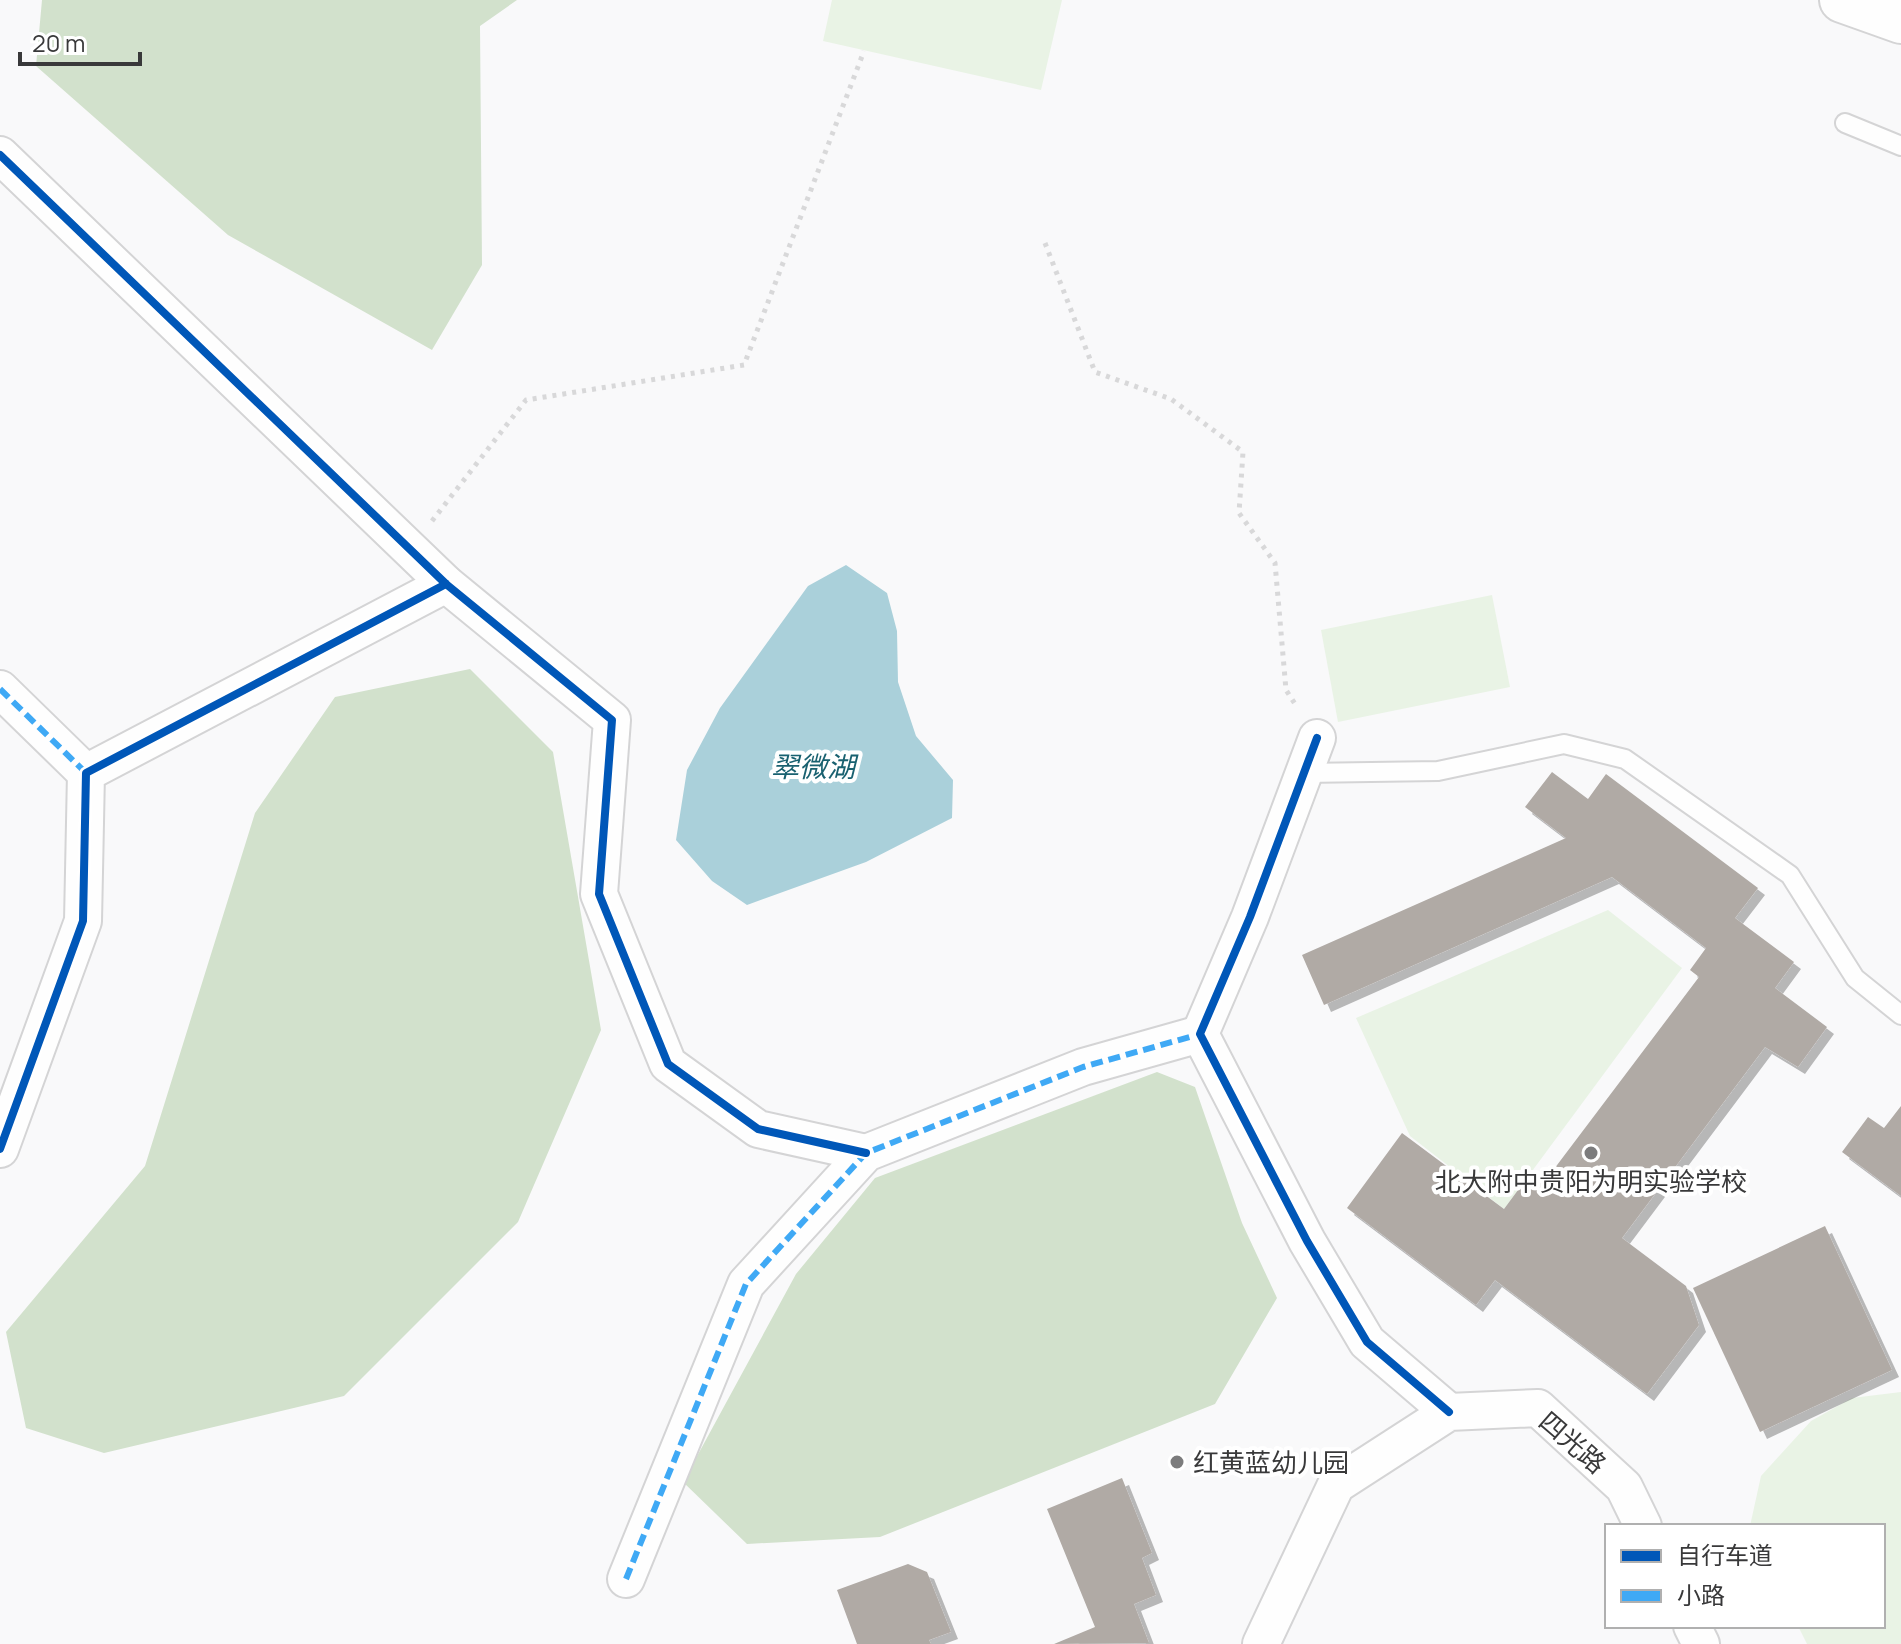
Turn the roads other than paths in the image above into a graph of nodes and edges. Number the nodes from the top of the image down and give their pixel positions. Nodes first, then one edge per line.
1 (1842, 0) edge
2 (1901, 21) edge
3 (1845, 123) dead end
4 (1901, 146) edge
5 (0, 155) edge
6 (446, 584) junction
7 (0, 689) edge
8 (1317, 738) road end
9 (86, 773) junction
10 (1304, 773) junction
11 (1901, 1015) edge
12 (1200, 1034) junction
13 (0, 1149) edge
14 (866, 1153) junction
15 (1449, 1412) junction
16 (1642, 1524) edge
17 (626, 1579) dead end
18 (1261, 1644) edge

1 - 2 highway
3 - 4 lane
5 - 6 street
6 - 9 street
6 - 14 street
7 - 9 street
8 - 10 street
9 - 13 street
10 - 11 lane
10 - 12 street
12 - 14 street
12 - 15 street
14 - 17 street
15 - 16 street, 四光路
15 - 18 street

